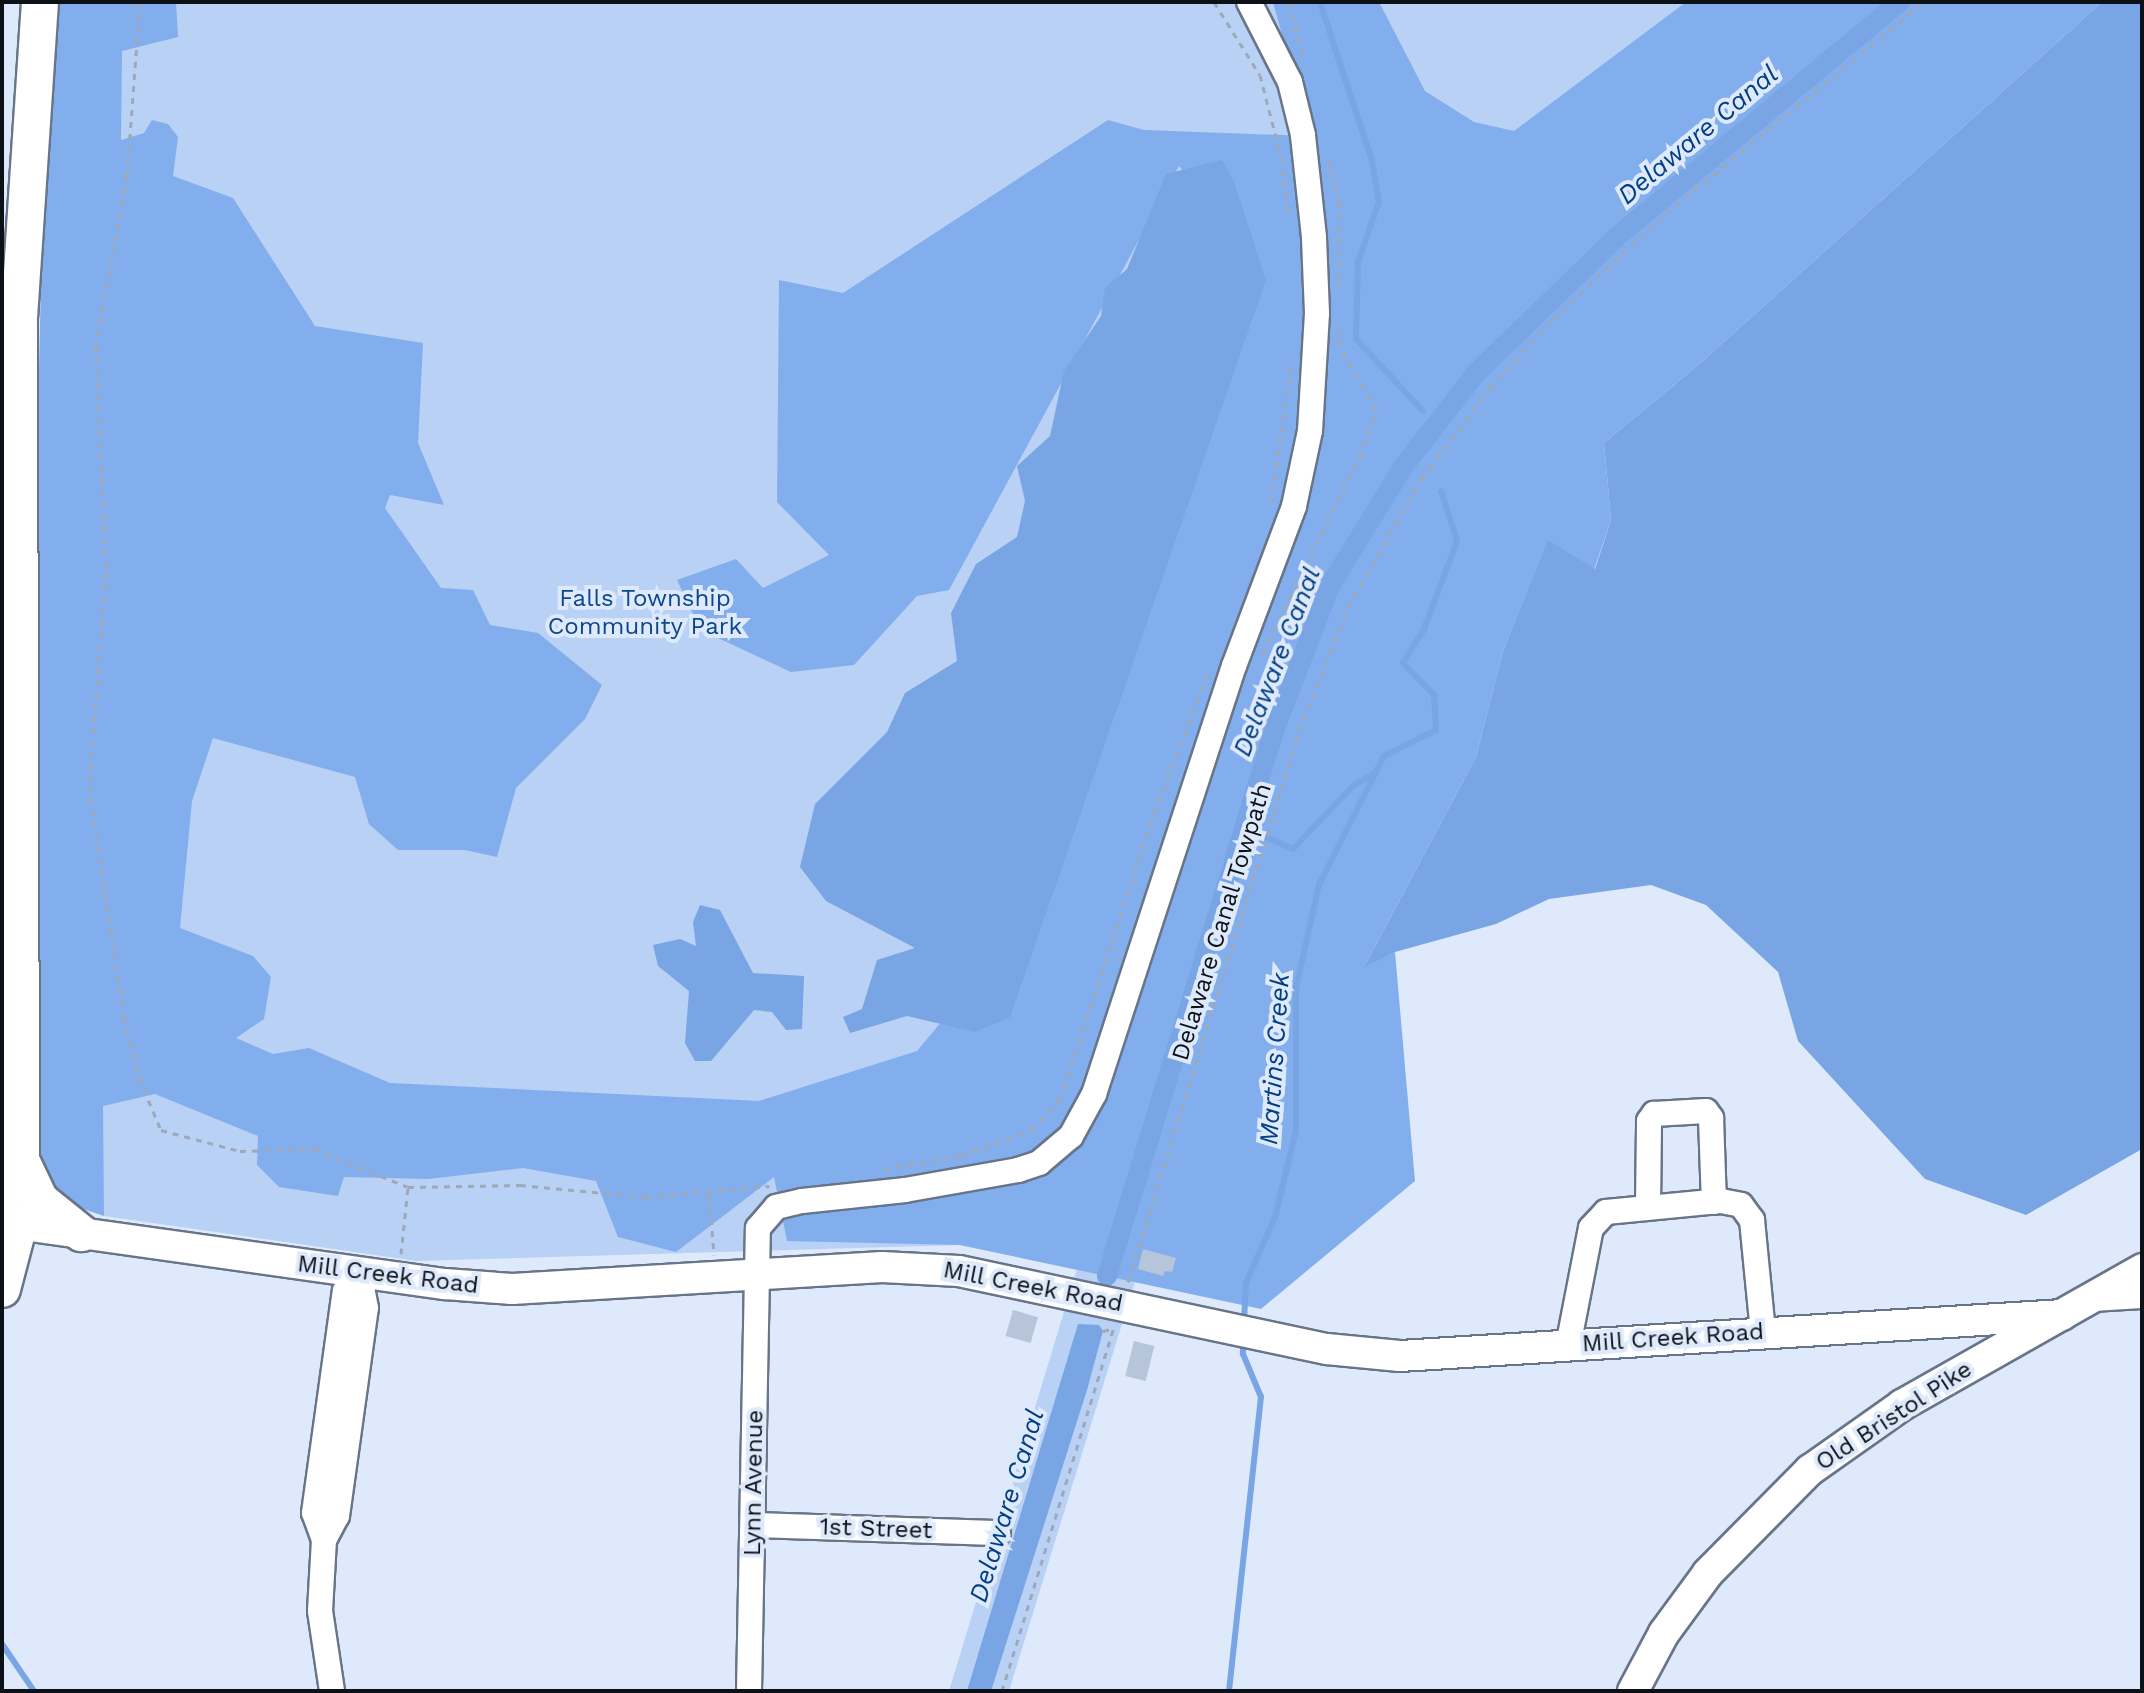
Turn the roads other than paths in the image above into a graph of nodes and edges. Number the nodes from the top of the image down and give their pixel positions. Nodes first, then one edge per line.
1 (15, 2) edge
2 (40, 2) edge
3 (1249, 2) edge
4 (2, 207) edge
5 (19, 324) junction
6 (2, 584) edge
7 (21, 1160) junction
8 (1714, 1202) junction
9 (1648, 1207) junction
10 (8, 1219) edge
11 (81, 1233) junction
12 (2142, 1269) edge
13 (359, 1272) junction
14 (757, 1276) junction
15 (2, 1289) edge
16 (2142, 1296) edge
17 (2090, 1299) junction
18 (2062, 1315) junction
19 (1763, 1332) junction
20 (1568, 1346) junction
21 (753, 1525) junction
22 (998, 1533) dead end
23 (332, 1691) edge
24 (749, 1691) edge
25 (1633, 1691) edge

1 - 4 highway
2 - 5 highway
3 - 14 street, Lynn Avenue
5 - 6 highway
5 - 7 highway
7 - 10 highway
7 - 11 highway
8 - 9 street
8 - 9 street
8 - 19 street
9 - 20 street
10 - 11 main road, Mill Creek Road
10 - 15 highway
11 - 13 main road, Mill Creek Road
12 - 17 main road, Old Bristol Pike
13 - 14 main road, Mill Creek Road
13 - 23 street
14 - 20 main road, Mill Creek Road
14 - 21 street, Lynn Avenue
16 - 17 street
17 - 18 main road, Old Bristol Pike
18 - 19 main road, Mill Creek Road
18 - 25 main road, Old Bristol Pike
19 - 20 main road, Mill Creek Road
21 - 22 street, 1st Street
21 - 24 street, Lynn Avenue

